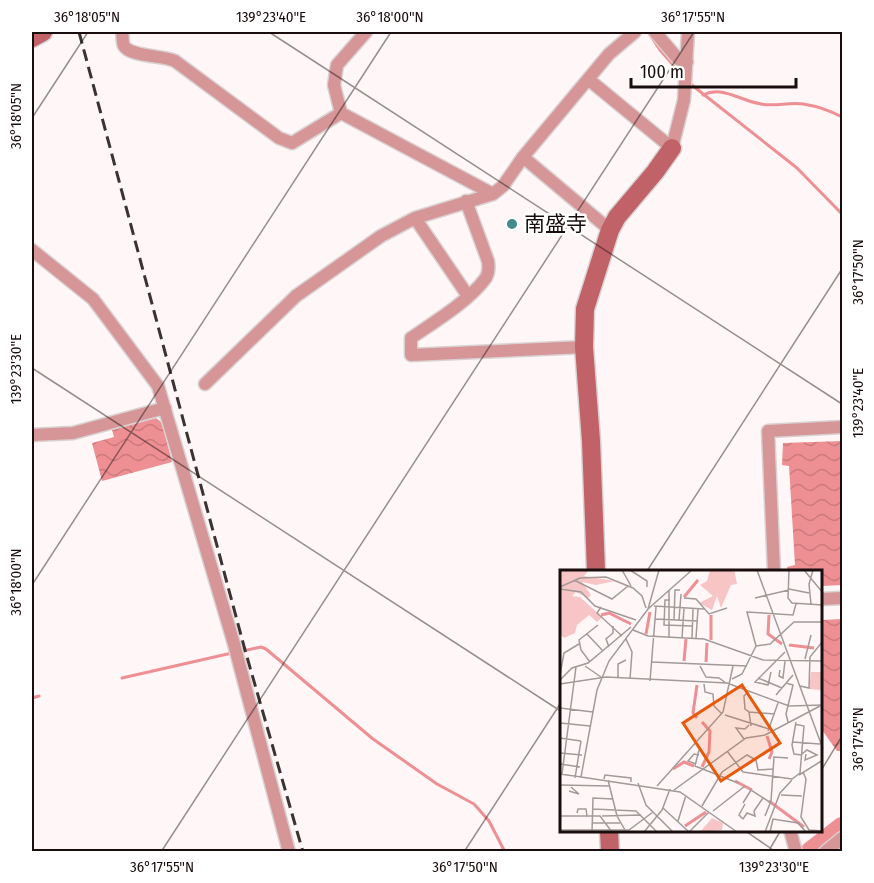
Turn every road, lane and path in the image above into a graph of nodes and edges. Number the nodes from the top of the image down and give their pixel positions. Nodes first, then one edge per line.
1 (43, 32) edge
2 (122, 32) edge
3 (366, 32) edge
4 (635, 32) edge
5 (655, 32) edge
6 (688, 32) edge
7 (32, 38) edge
8 (687, 62) junction
9 (588, 79) junction
10 (341, 113) junction
11 (672, 148) junction
12 (523, 157) junction
13 (493, 194) junction
14 (466, 201) junction
15 (415, 218) junction
16 (610, 230) junction
17 (32, 250) edge
18 (468, 296) junction
19 (584, 347) junction
20 (205, 384) dead end
21 (165, 408) junction
22 (843, 427) edge
23 (32, 435) edge
24 (596, 570) edge
25 (774, 570) edge
26 (843, 598) edge
27 (823, 599) edge
28 (609, 832) edge
29 (790, 832) edge
30 (843, 838) edge
31 (289, 852) edge
32 (610, 852) edge
33 (796, 852) edge
34 (825, 852) edge

1 - 7 street
2 - 10 street
3 - 10 street
4 - 9 street
5 - 8 street
6 - 8 street
8 - 11 street
9 - 11 street
9 - 12 street
10 - 13 street
11 - 16 street
12 - 13 street
12 - 16 street
13 - 14 street
14 - 15 street
14 - 18 street
15 - 18 street
15 - 20 street
16 - 19 street
17 - 21 street
18 - 19 street
19 - 24 street
21 - 23 street
21 - 31 street
22 - 25 street
26 - 27 street
28 - 32 street
29 - 33 street
30 - 34 street

